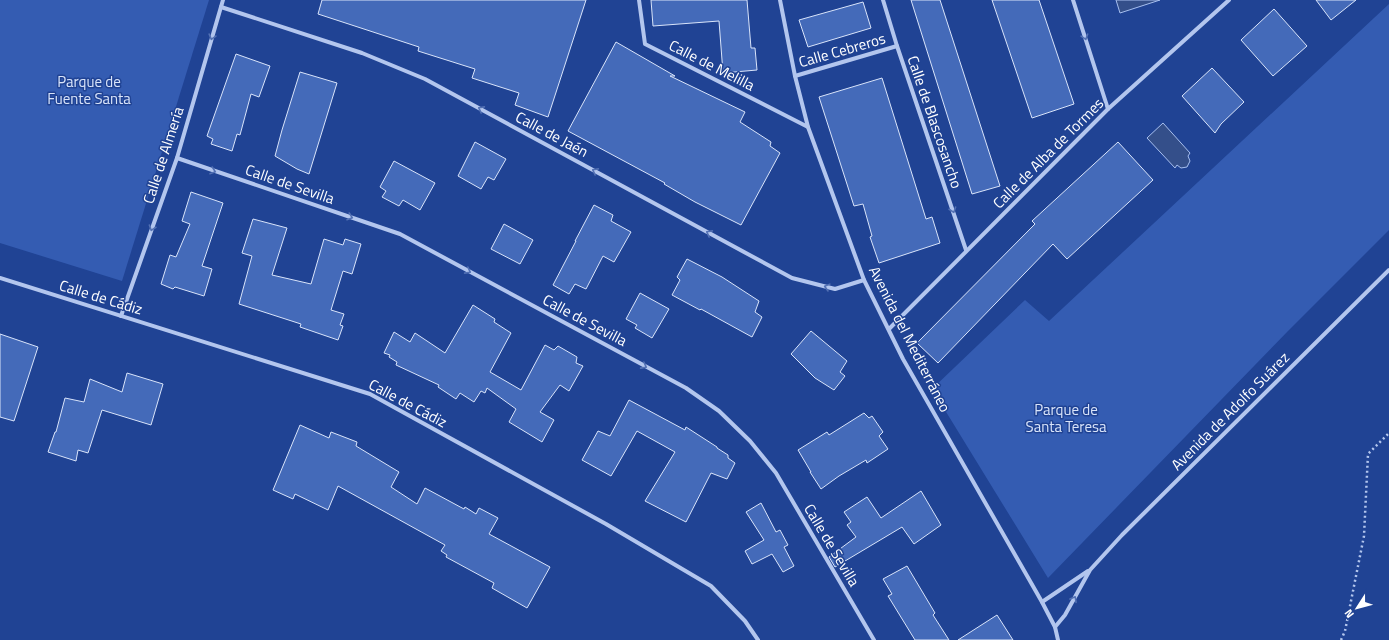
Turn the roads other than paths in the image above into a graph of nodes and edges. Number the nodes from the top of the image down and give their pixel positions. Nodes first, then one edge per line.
1 (223, 0) edge
2 (639, 0) edge
3 (780, 0) edge
4 (883, 0) edge
5 (1073, 0) edge
6 (1229, 0) edge
7 (220, 7) junction
8 (897, 46) junction
9 (795, 76) junction
10 (1108, 109) junction
11 (808, 127) junction
12 (177, 158) junction
13 (966, 250) junction
14 (1389, 270) edge
15 (0, 278) edge
16 (864, 280) junction
17 (121, 316) junction
18 (889, 329) junction
19 (1090, 570) junction
20 (1042, 602) junction
21 (1055, 627) junction
22 (758, 640) edge
23 (874, 640) edge
24 (1058, 640) edge

1 - 7 street, Calle de Almería
2 - 11 street, Calle de Melilla
3 - 9 street, Avenida del Mediterráneo
4 - 8 street, Calle de Blascosancho
5 -> 10 street
6 - 10 street, Calle de Alba de Tormes
7 -> 12 street, Calle de Almería
16 -> 7 street, Calle de Jaén
8 - 9 street, Calle Cebreros
8 -> 13 street, Calle de Blascosancho
9 - 11 street, Avenida del Mediterráneo
10 - 13 street, Calle de Alba de Tormes
11 - 16 street, Avenida del Mediterráneo
12 -> 17 street, Calle de Almería
12 -> 23 street, Calle de Sevilla
13 - 18 street, Calle de Alba de Tormes
14 - 19 street, Avenida de Adolfo Suárez
15 - 17 street, Calle de Cádiz
16 - 18 street, Avenida del Mediterráneo
17 - 22 street, Calle de Cádiz
18 - 20 street, Avenida del Mediterráneo
19 - 20 street, Avenida de Adolfo Suárez
21 -> 19 street, Avenida de Adolfo Suárez
20 - 21 street, Avenida del Mediterráneo
21 - 24 street, Avenida del Mediterráneo

